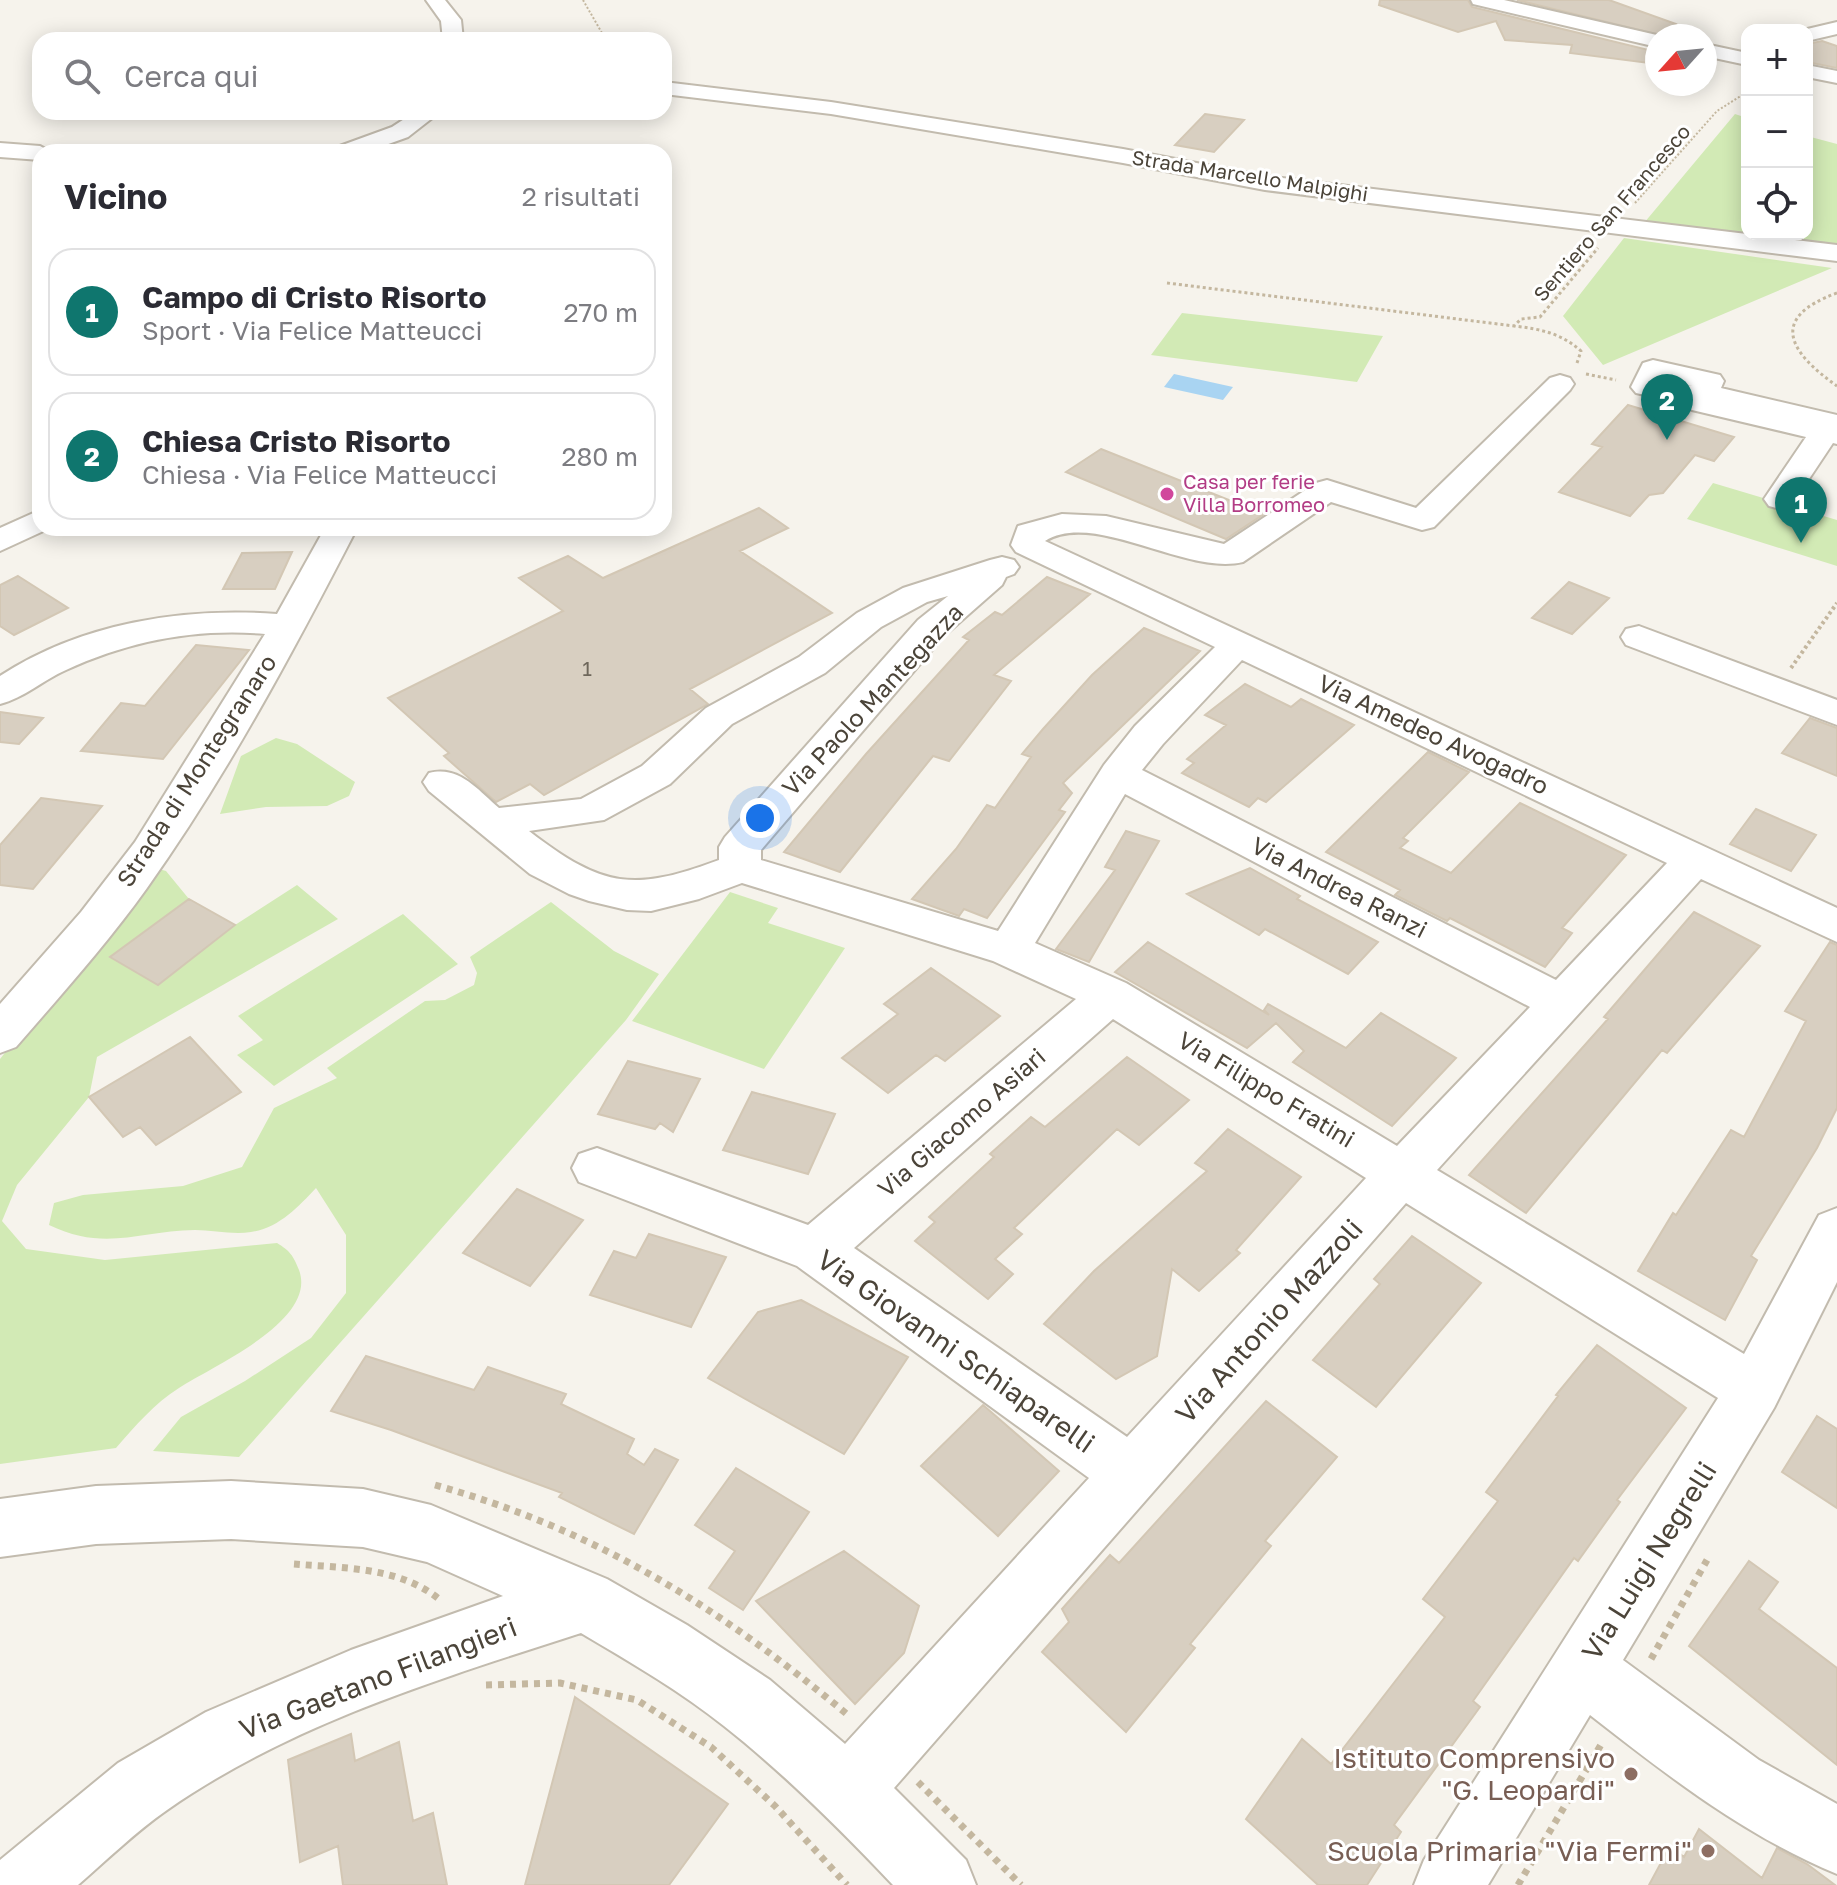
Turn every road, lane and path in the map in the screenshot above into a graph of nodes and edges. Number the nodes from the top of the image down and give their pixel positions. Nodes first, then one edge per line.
1 (435, 0) edge
2 (583, 0) edge
3 (1480, 0) edge
4 (1837, 28) edge
5 (452, 32) edge
6 (601, 32) edge
7 (1813, 34) edge
8 (1645, 38) edge
9 (1741, 51) edge
10 (1717, 53) edge
11 (1726, 55) junction
12 (1741, 58) edge
13 (1813, 72) edge
14 (1837, 77) edge
15 (672, 89) edge
16 (1741, 96) edge
17 (417, 120) edge
18 (367, 144) edge
19 (0, 150) edge
20 (32, 152) edge
21 (1616, 226) junction
22 (1837, 253) edge
23 (1167, 283) dead end
24 (1837, 293) edge
25 (1514, 326) junction
26 (1560, 384) dead end
27 (1837, 386) edge
28 (1646, 387) joint
29 (1833, 430) edge
30 (1780, 499) dead end
31 (32, 524) edge
32 (337, 536) edge
33 (0, 541) edge
34 (1015, 556) junction
35 (1837, 603) edge
36 (291, 625) junction
37 (1639, 637) dead end
38 (1238, 644) junction
39 (1776, 689) junction
40 (0, 693) edge
41 (1837, 713) edge
42 (1118, 774) junction
43 (443, 782) dead end
44 (491, 822) junction
45 (1696, 859) junction
46 (740, 868) junction
47 (1837, 926) edge
48 (1009, 950) junction
49 (1110, 995) junction
50 (1560, 1002) junction
51 (0, 1035) edge
52 (597, 1168) dead end
53 (1402, 1173) junction
54 (1837, 1230) edge
55 (815, 1250) junction
56 (1754, 1390) junction
57 (1131, 1474) junction
58 (0, 1528) edge
59 (282, 1563) dead end
60 (585, 1601) junction
61 (443, 1604) dead end
62 (1582, 1669) junction
63 (481, 1686) dead end
64 (1606, 1736) dead end
65 (918, 1769) dead end
66 (848, 1790) junction
67 (1837, 1840) edge
68 (25, 1885) edge
69 (847, 1885) edge
70 (941, 1885) edge
71 (1021, 1885) edge
72 (1449, 1885) edge
73 (1518, 1885) edge

1 - 5 street
2 - 6 path
3 - 8 street
4 - 7 street
9 - 11 street
10 - 11 street
11 - 12 street
13 - 14 street
15 - 21 street, Strada Marcello Malpighi
16 - 21 path, Sentiero San Francesco
17 - 18 street
19 - 20 street
21 - 22 street, Strada Marcello Malpighi
21 - 25 path, Sentiero San Francesco
23 - 25 path
24 - 27 path
25 - 28 path, Sentiero San Francesco
26 - 34 street
28 - 29 street
29 - 30 street
31 - 33 street
32 - 36 street, Strada di Montegranaro
34 - 38 street, Via Amedeo Avogadro
34 - 44 street
34 - 46 street, Via Paolo Mantegazza
35 - 39 path
36 - 40 street
36 - 51 street, Strada di Montegranaro
37 - 39 street
38 - 42 street
38 - 45 street, Via Amedeo Avogadro
39 - 41 street
42 - 48 street
42 - 50 street, Via Andrea Ranzi
43 - 44 street
44 - 46 street
45 - 47 street, Via Amedeo Avogadro
45 - 50 street, Via Antonio Mazzoli
46 - 48 street, Via Filippo Fratini
48 - 49 street, Via Filippo Fratini
49 - 53 street, Via Filippo Fratini
49 - 55 street, Via Giacomo Asiari
50 - 53 street, Via Antonio Mazzoli
52 - 55 street, Via Giovanni Schiaparelli
53 - 56 street, Via Filippo Fratini
53 - 57 street, Via Antonio Mazzoli
54 - 56 street, Via Luigi Negrelli
55 - 57 street, Via Giovanni Schiaparelli
56 - 62 street, Via Luigi Negrelli
57 - 66 street, Via Antonio Mazzoli
58 - 60 street
59 - 61 path
60 - 66 street
60 - 68 street, Via Gaetano Filangieri
62 - 67 street
62 - 72 street, Via Luigi Negrelli
63 - 69 path
64 - 73 path
65 - 71 path
66 - 70 street

